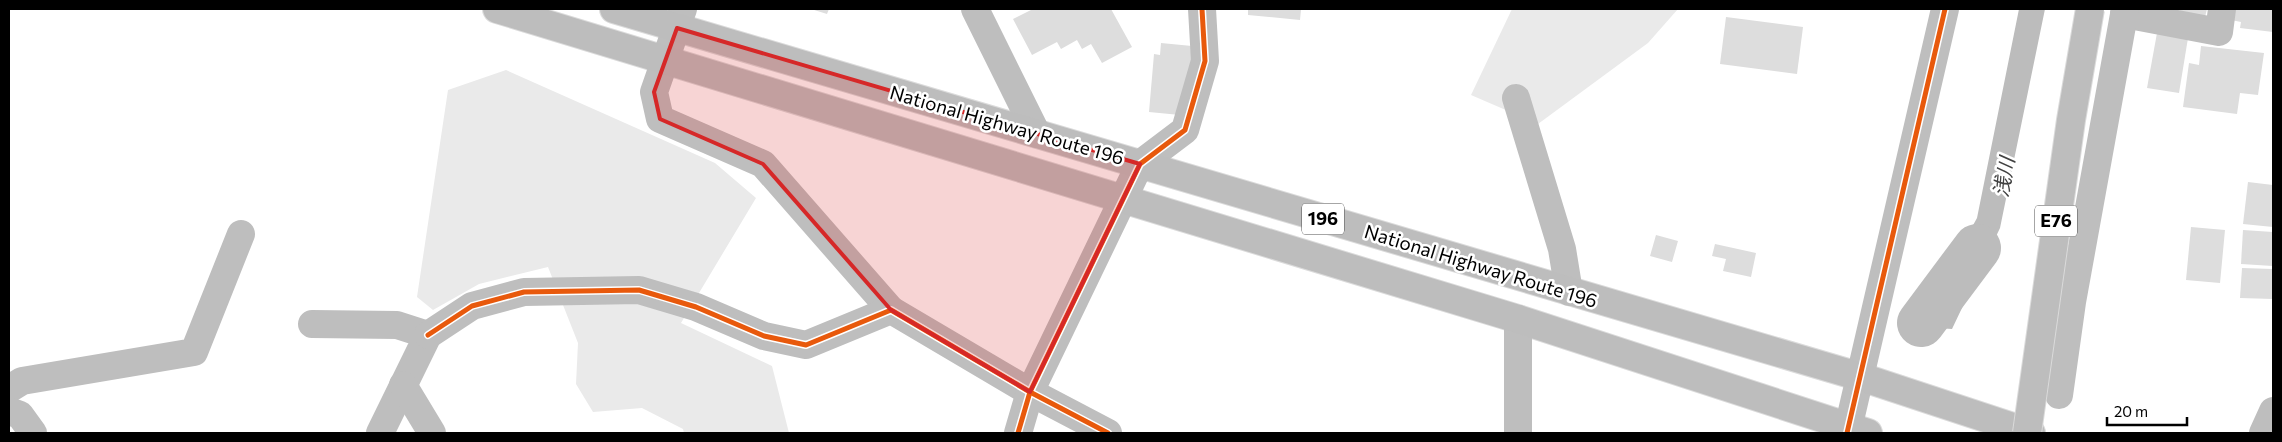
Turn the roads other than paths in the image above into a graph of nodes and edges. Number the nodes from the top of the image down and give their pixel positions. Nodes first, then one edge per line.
1 (496, 9) edge
2 (614, 9) edge
3 (975, 9) edge
4 (1202, 9) edge
5 (1945, 9) edge
6 (2090, 9) edge
7 (2222, 9) edge
8 (2125, 11) edge
9 (680, 18) edge
10 (666, 60) junction
11 (1516, 98) dead end
12 (1037, 134) junction
13 (1140, 164) junction
14 (1124, 198) junction
15 (241, 234) dead end
16 (1569, 292) junction
17 (891, 310) junction
18 (1518, 319) junction
19 (312, 324) dead end
20 (428, 335) junction
21 (1861, 377) junction
22 (404, 385) junction
23 (9, 388) edge
24 (1030, 392) junction
25 (2059, 395) dead end
26 (9, 411) edge
27 (2273, 411) edge
28 (1854, 431) edge
29 (33, 433) edge
30 (380, 433) edge
31 (432, 433) edge
32 (1018, 433) edge
33 (1108, 433) edge
34 (1518, 433) edge
35 (2027, 433) edge
36 (2031, 433) edge
37 (2263, 433) edge

1 - 10 highway, National Highway Route 196 / 196
2 - 9 highway, National Highway Route 196 / 196
3 - 12 street
4 - 13 street
5 - 21 street
6 - 35 highway, E76, bridge
7 - 8 street
8 - 25 street
9 - 10 street
9 - 12 highway, National Highway Route 196 / 196
10 - 14 highway, National Highway Route 196 / 196
10 - 17 street
11 - 16 street
12 - 13 highway, National Highway Route 196 / 196
13 - 14 street
13 - 16 highway, National Highway Route 196 / 196
14 - 18 highway, National Highway Route 196 / 196
14 - 24 street
15 - 23 street
16 - 21 highway, National Highway Route 196 / 196
17 - 20 street
17 - 24 street
18 - 28 highway, National Highway Route 196 / 196
18 - 34 street
19 - 20 street
20 - 22 street
21 - 28 street
21 - 36 highway, National Highway Route 196 / 196
22 - 30 street
22 - 31 street
24 - 32 street
24 - 33 street
26 - 29 street
27 - 37 street

